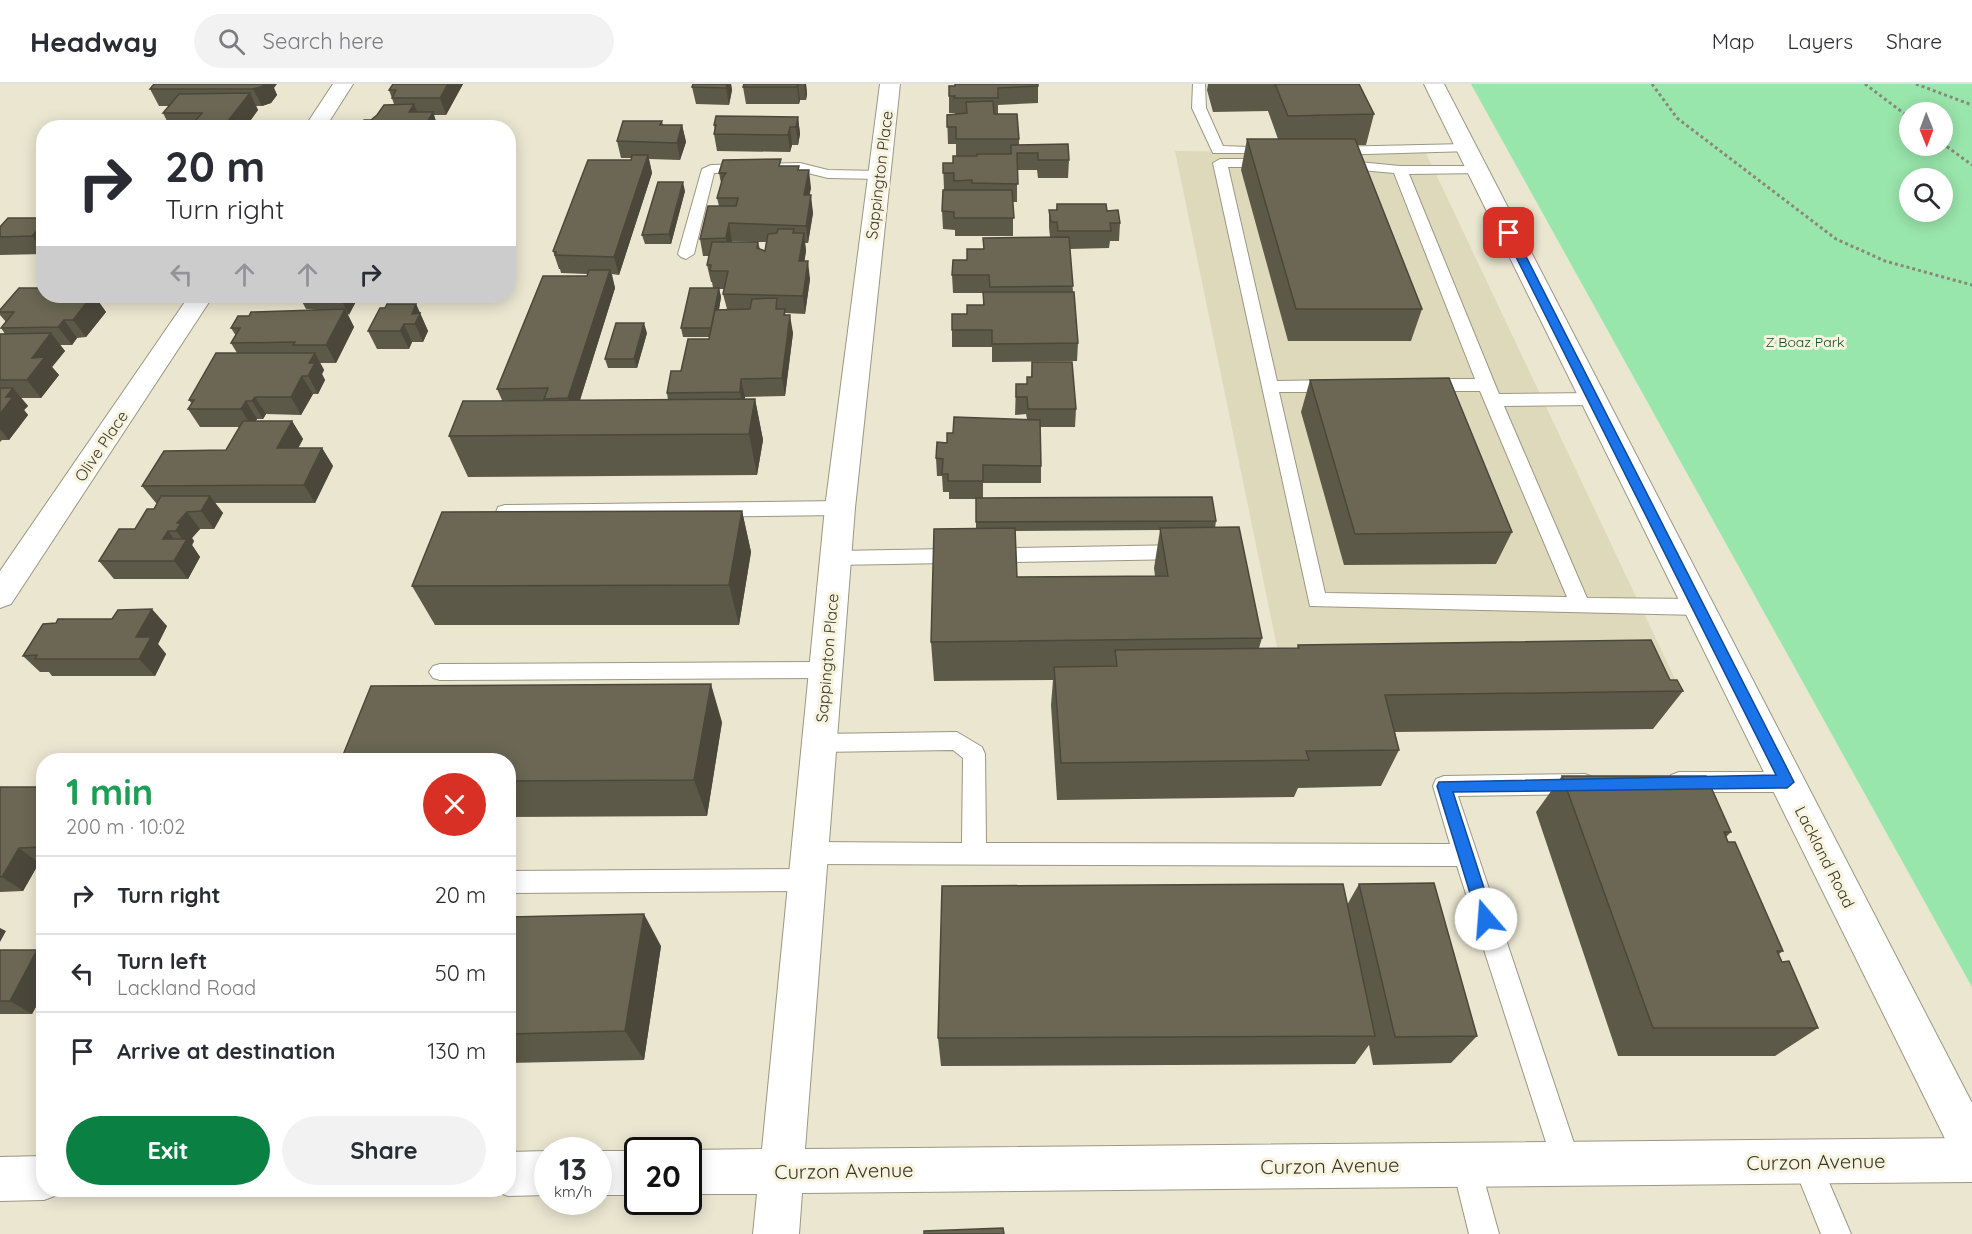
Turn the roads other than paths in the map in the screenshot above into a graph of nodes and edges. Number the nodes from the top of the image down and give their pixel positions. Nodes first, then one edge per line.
1 (343, 84) edge
2 (890, 84) edge
3 (1199, 84) edge
4 (1434, 84) edge
5 (319, 120) edge
6 (1276, 150) edge
7 (1472, 159) junction
8 (1290, 164) edge
9 (1400, 170) junction
10 (879, 175) junction
11 (686, 254) dead end
12 (196, 303) edge
13 (1406, 385) edge
14 (1349, 386) edge
15 (1269, 387) junction
16 (1489, 393) junction
17 (1593, 399) junction
18 (840, 508) junction
19 (497, 512) edge
20 (1199, 552) edge
21 (836, 558) junction
22 (0, 596) edge
23 (1581, 606) junction
24 (1699, 608) junction
25 (826, 670) junction
26 (440, 672) dead end
27 (819, 743) junction
28 (1653, 782) edge
29 (1787, 782) junction
30 (1606, 783) edge
31 (974, 853) junction
32 (1465, 855) junction
33 (809, 866) junction
34 (516, 882) edge
35 (1972, 1148) edge
36 (1972, 1160) edge
37 (1806, 1162) junction
38 (1567, 1164) junction
39 (1466, 1165) junction
40 (782, 1171) junction
41 (702, 1172) edge
42 (534, 1173) edge
43 (516, 1174) edge
44 (36, 1178) edge
45 (0, 1179) edge
46 (777, 1234) edge
47 (1484, 1234) edge
48 (1836, 1234) edge

1 - 5 street
2 - 10 street, Sappington Place
3 - 6 lane
4 - 7 street, Lackland Road
7 - 9 lane
7 - 9 lane
7 - 17 street, Lackland Road
8 - 15 lane
9 - 16 lane
10 - 11 lane
10 - 18 street, Sappington Place
12 - 22 street, Olive Place
13 - 16 lane
14 - 15 lane
15 - 23 lane
16 - 17 lane
16 - 23 lane
17 - 24 street, Lackland Road
18 - 19 lane
18 - 21 street, Sappington Place
20 - 21 lane
21 - 25 street, Sappington Place
23 - 24 lane
24 - 29 street, Lackland Road
25 - 26 lane
25 - 27 street, Sappington Place
27 - 31 lane
27 - 33 street, Sappington Place
28 - 29 lane
29 - 35 street, Lackland Road
30 - 32 lane
31 - 32 lane
31 - 33 lane
32 - 38 lane
33 - 34 lane
33 - 40 street, Sappington Place
36 - 37 street, Curzon Avenue
37 - 38 street, Curzon Avenue
37 - 48 lane
38 - 39 street, Curzon Avenue
39 - 40 street, Curzon Avenue
39 - 47 lane
40 - 41 street, Curzon Avenue
40 - 46 street, Sappington Place
42 - 43 street
44 - 45 street

